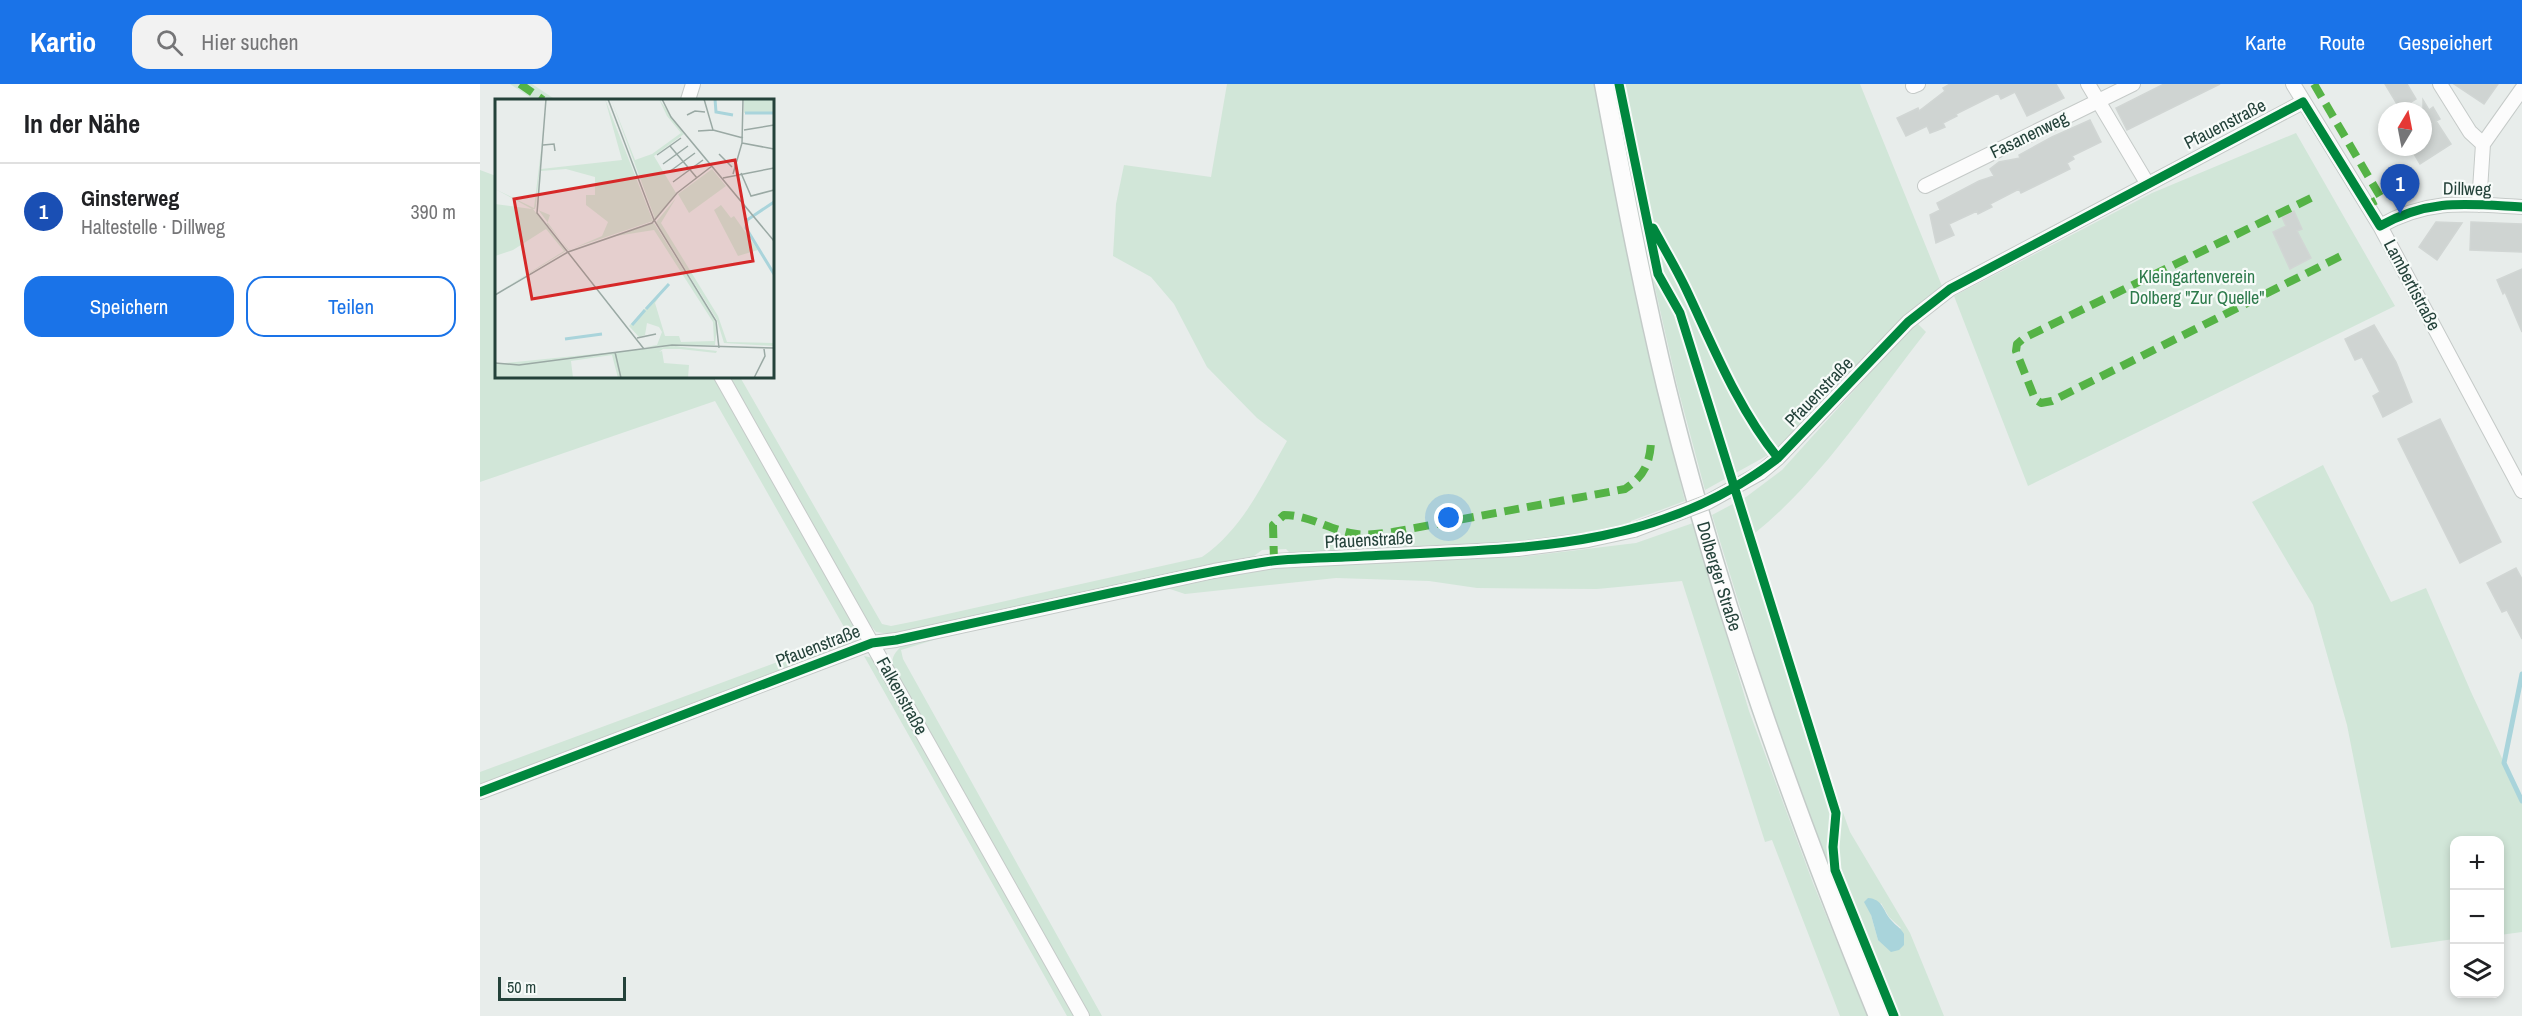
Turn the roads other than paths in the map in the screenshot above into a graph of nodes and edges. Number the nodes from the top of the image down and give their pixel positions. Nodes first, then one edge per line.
1 (693, 84) edge
2 (1604, 84) edge
3 (2088, 84) edge
4 (2133, 84) edge
5 (2293, 84) edge
6 (2440, 84) edge
7 (2522, 88) edge
8 (688, 99) edge
9 (2098, 101) junction
10 (2303, 102) junction
11 (2483, 144) junction
12 (2147, 183) junction
13 (1925, 186) dead end
14 (2479, 205) junction
15 (2522, 207) edge
16 (2380, 226) junction
17 (722, 378) edge
18 (2522, 491) edge
19 (872, 643) junction
20 (480, 792) edge
21 (1082, 1016) edge
22 (1878, 1016) edge

1 - 8 street
2 - 22 main road, Dolberger Straße
3 - 9 street
4 - 9 street, Fasanenweg
5 - 10 street, Lambertistraße
6 - 11 street
7 - 11 street
9 - 12 street
9 - 13 street, Fasanenweg
10 - 12 street, Pfauenstraße
10 - 16 street, Lambertistraße
11 - 14 street
12 - 19 street, Pfauenstraße, bridge
14 - 15 street, Dillweg
14 - 16 street, Dillweg
16 - 18 street, Lambertistraße
17 - 19 street, Falkenstraße
19 - 20 street, Pfauenstraße
19 - 21 street, Falkenstraße

